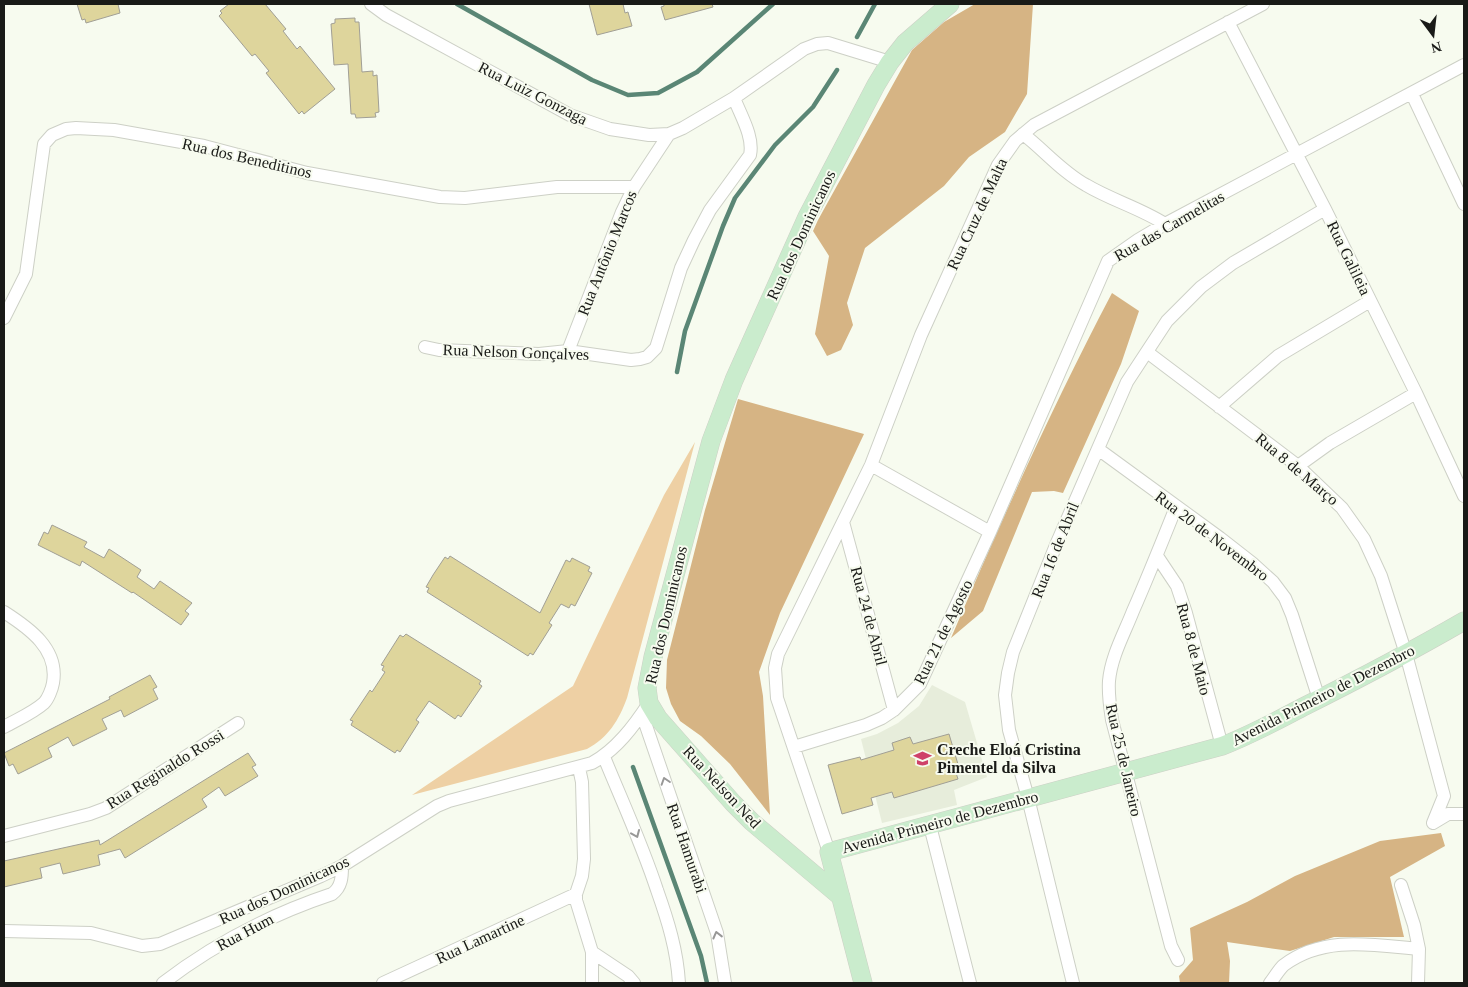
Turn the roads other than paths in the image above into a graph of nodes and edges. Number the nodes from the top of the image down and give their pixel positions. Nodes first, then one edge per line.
1 (371, 4) edge
2 (950, 4) edge
3 (1263, 4) edge
4 (1228, 22) junction
5 (890, 62) junction
6 (1464, 65) edge
7 (1412, 94) junction
8 (734, 98) junction
9 (669, 134) junction
10 (1023, 134) junction
11 (1298, 155) junction
12 (634, 187) junction
13 (1464, 204) edge
14 (1326, 209) junction
15 (1165, 224) junction
16 (1370, 301) junction
17 (4, 318) edge
18 (425, 347) dead end
19 (568, 351) junction
20 (1147, 352) junction
21 (1416, 393) junction
22 (1219, 408) junction
23 (1098, 449) junction
24 (871, 465) junction
25 (1298, 466) junction
26 (1464, 496) edge
27 (1176, 507) junction
28 (843, 522) junction
29 (990, 532) junction
30 (1157, 556) junction
31 (4, 612) edge
32 (1464, 621) edge
33 (1406, 654) junction
34 (1319, 699) junction
35 (645, 709) junction
36 (894, 710) junction
37 (238, 723) dead end
38 (4, 727) edge
39 (1222, 746) junction
40 (794, 747) junction
41 (604, 757) junction
42 (579, 768) junction
43 (1126, 772) junction
44 (1028, 798) junction
45 (1464, 814) edge
46 (930, 826) junction
47 (4, 836) edge
48 (829, 852) junction
49 (802, 865) junction
50 (342, 866) junction
51 (1401, 885) dead end
52 (576, 897) junction
53 (841, 898) junction
54 (4, 931) edge
55 (1419, 949) junction
56 (592, 952) junction
57 (1178, 960) dead end
58 (163, 983) edge
59 (383, 983) edge
60 (592, 983) edge
61 (634, 983) edge
62 (678, 983) edge
63 (725, 983) edge
64 (863, 983) edge
65 (970, 983) edge
66 (1073, 983) edge
67 (1270, 983) edge
68 (1418, 983) edge

1 - 9 street, Rua Luiz Gonzaga
2 - 5 street, Rua dos Dominicanos
3 - 4 street, Rua Cruz de Malta
4 - 10 street, Rua Cruz de Malta
4 - 11 street, Rua Galileia
5 - 8 street, Rua Luiz Gonzaga
5 - 35 street, Rua dos Dominicanos
6 - 7 street, Rua das Carmelitas
7 - 11 street, Rua das Carmelitas
7 - 13 street
8 - 9 street, Rua Luiz Gonzaga
8 - 19 street, Rua Nelson Gonçalves
9 - 12 street, Rua Antônio Marcos
10 - 15 street
10 - 24 street, Rua Cruz de Malta
11 - 14 street, Rua Galileia
11 - 15 street, Rua das Carmelitas
12 - 17 street, Rua dos Beneditinos
12 - 19 street, Rua Antônio Marcos
14 - 16 street, Rua Galileia
14 - 20 street, Rua 16 de Abril
15 - 29 street, Rua das Carmelitas
16 - 21 street, Rua Galileia
16 - 22 street
18 - 19 street, Rua Nelson Gonçalves
20 - 22 street, Rua 8 de Março
20 - 23 street, Rua 16 de Abril
21 - 25 street
21 - 26 street, Rua Galileia
22 - 25 street, Rua 8 de Março
23 - 27 street, Rua 20 de Novembro
23 - 44 street, Rua 16 de Abril
24 - 28 street, Rua Cruz de Malta
24 - 29 street
25 - 33 street, Rua 8 de Março
27 - 30 street, Rua 25 de Janeiro
27 - 34 street, Rua 20 de Novembro
28 - 36 street, Rua 24 de Abril
28 - 40 street, Rua Cruz de Malta
29 - 36 street, Rua 21 de Agosto
30 - 39 street, Rua 8 de Maio
30 - 43 street, Rua 25 de Janeiro
31 - 38 street
32 - 33 street, Avenida Primeiro de Dezembro
33 - 34 street, Avenida Primeiro de Dezembro
33 - 45 street, Rua 8 de Março
34 - 39 street, Avenida Primeiro de Dezembro
35 - 41 street, Rua dos Dominicanos
35 - 49 street, Rua Nelson Ned
63 -> 35 street, Rua Hamurabi
36 - 40 street, Rua 21 de Agosto
37 - 47 street, Rua Reginaldo Rossi
39 - 43 street, Avenida Primeiro de Dezembro
40 - 48 street, Rua Cruz de Malta
41 - 42 street, Rua dos Dominicanos
41 -> 62 street
42 - 50 street, Rua dos Dominicanos
42 - 52 street
43 - 44 street, Avenida Primeiro de Dezembro
43 - 57 street, Rua 25 de Janeiro
44 - 46 street, Avenida Primeiro de Dezembro
44 - 66 street, Rua 16 de Abril
46 - 48 street, Avenida Primeiro de Dezembro
46 - 65 street
48 - 49 street
48 - 53 street
49 - 53 street, Rua Nelson Ned
50 - 54 street, Rua dos Dominicanos
50 - 58 street, Rua Hum
51 - 55 street
52 - 56 street
52 - 59 street, Rua Lamartine
53 - 64 street
55 - 67 street
55 - 68 street
56 - 60 street
56 - 61 street

